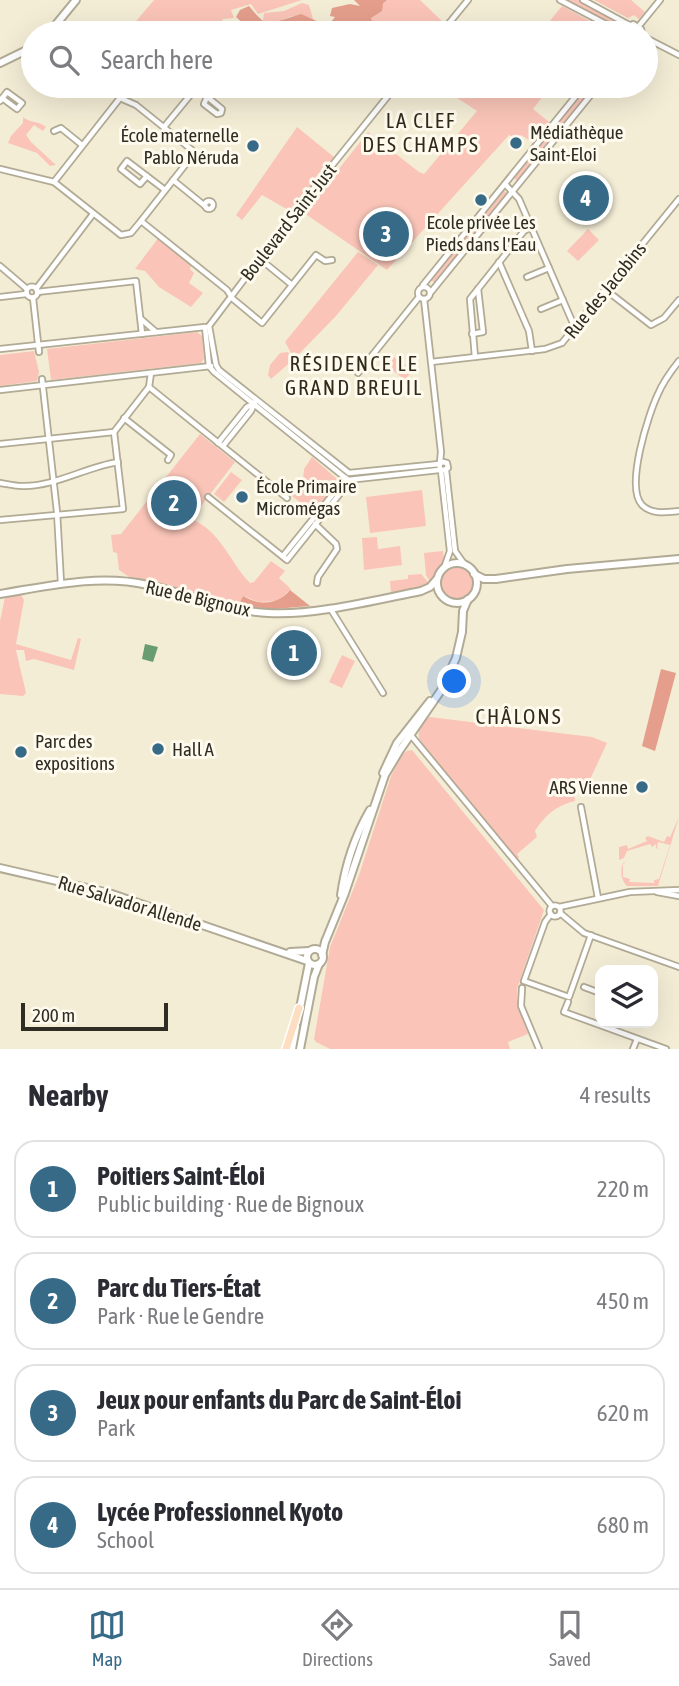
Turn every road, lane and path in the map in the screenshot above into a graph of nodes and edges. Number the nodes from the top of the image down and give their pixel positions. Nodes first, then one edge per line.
1 (76, 0) edge
2 (468, 0) edge
3 (560, 0) edge
4 (583, 0) edge
5 (660, 0) edge
6 (59, 21) edge
7 (451, 21) edge
8 (601, 21) edge
9 (622, 21) edge
10 (643, 21) edge
11 (658, 44) edge
12 (21, 54) edge
13 (679, 55) edge
14 (0, 63) edge
15 (120, 98) joint
16 (187, 98) edge
17 (387, 98) edge
18 (574, 98) edge
19 (588, 98) edge
20 (164, 127) junction
21 (54, 131) dead end
22 (82, 145) junction
23 (0, 169) edge
24 (147, 176) junction
25 (173, 180) junction
26 (54, 182) junction
27 (505, 184) junction
28 (164, 190) junction
29 (513, 190) junction
30 (679, 199) edge
31 (205, 206) dead end
32 (93, 214) junction
33 (141, 221) junction
34 (531, 227) junction
35 (260, 259) junction
36 (332, 260) dead end
37 (499, 262) junction
38 (0, 267) edge
39 (549, 268) junction
40 (527, 277) dead end
41 (292, 285) junction
42 (423, 285) junction
43 (478, 288) junction
44 (37, 290) junction
45 (606, 290) junction
46 (27, 291) junction
47 (431, 292) junction
48 (231, 295) junction
49 (0, 297) edge
50 (33, 298) junction
51 (421, 298) junction
52 (563, 300) junction
53 (679, 300) edge
54 (541, 309) dead end
55 (141, 319) junction
56 (207, 327) junction
57 (575, 328) junction
58 (157, 332) junction
59 (142, 334) junction
60 (472, 334) junction
61 (0, 349) edge
62 (39, 349) junction
63 (532, 351) junction
64 (474, 357) junction
65 (679, 361) edge
66 (431, 362) junction
67 (216, 365) junction
68 (209, 366) junction
69 (151, 373) junction
70 (358, 373) dead end
71 (43, 382) junction
72 (149, 387) junction
73 (0, 390) edge
74 (255, 402) junction
75 (124, 418) junction
76 (114, 432) junction
77 (49, 438) junction
78 (0, 444) edge
79 (221, 445) junction
80 (168, 460) dead end
81 (118, 462) junction
82 (442, 467) junction
83 (349, 477) junction
84 (54, 480) junction
85 (0, 484) edge
86 (208, 497) dead end
87 (288, 498) dead end
88 (679, 511) edge
89 (57, 516) junction
90 (0, 520) edge
91 (314, 521) junction
92 (679, 559) edge
93 (465, 565) junction
94 (444, 568) junction
95 (474, 574) junction
96 (438, 579) junction
97 (496, 579) junction
98 (61, 583) junction
99 (317, 583) dead end
100 (0, 594) edge
101 (395, 596) junction
102 (471, 596) junction
103 (445, 599) junction
104 (330, 607) junction
105 (462, 632) junction
106 (383, 693) dead end
107 (409, 732) junction
108 (581, 807) dead end
109 (357, 847) junction
110 (0, 868) edge
111 (650, 890) junction
112 (679, 890) edge
113 (679, 896) edge
114 (598, 898) junction
115 (552, 906) junction
116 (559, 910) junction
117 (338, 911) junction
118 (551, 914) junction
119 (329, 931) junction
120 (591, 935) junction
121 (259, 944) junction
122 (311, 950) junction
123 (322, 955) junction
124 (308, 962) junction
125 (318, 964) junction
126 (679, 967) edge
127 (307, 972) junction
128 (523, 984) junction
129 (580, 985) junction
130 (595, 991) edge
131 (569, 1000) junction
132 (299, 1008) junction
133 (595, 1022) edge
134 (612, 1028) edge
135 (637, 1039) junction
136 (286, 1049) edge
137 (292, 1049) edge
138 (300, 1049) edge
139 (539, 1049) edge
140 (634, 1049) edge
141 (666, 1049) edge

1 - 6 street
2 - 7 street
3 - 8 street
4 - 9 street
5 - 10 street
11 - 13 street
12 - 14 street
15 - 20 street
15 - 22 street
16 - 20 street
17 - 35 street, Boulevard Saint-Just
18 - 27 street
19 - 29 street
20 - 25 street
21 - 22 street
22 - 26 street
23 - 26 street
24 - 24 street
24 - 28 street
25 - 28 street
25 - 31 street
26 - 32 street
27 - 29 street
27 - 42 street
28 - 33 street
29 - 34 street
29 - 47 street
30 - 45 street, Rue des Jacobins
32 - 33 street
32 - 44 street
33 - 48 street
34 - 37 street
34 - 39 street
35 - 41 street
35 - 48 street, Boulevard Saint-Just
36 - 41 street
37 - 43 street
37 - 63 street
38 - 46 street
39 - 40 street
39 - 52 street
41 - 48 street
42 - 47 street
42 - 51 street
43 - 60 street
43 - 60 street
44 - 46 street
44 - 50 street
44 - 55 street
45 - 53 street
45 - 57 street, Rue des Jacobins
46 - 49 street
46 - 50 street
47 - 51 street
48 - 56 street, Boulevard Saint-Just
50 - 62 street
51 - 66 street
51 - 70 street
52 - 54 street
52 - 57 street
55 - 58 street
55 - 59 street
56 - 58 street
56 - 67 street
56 - 68 street
57 - 63 street, Rue des Jacobins
58 - 59 street
59 - 62 street
60 - 64 street
61 - 62 street
63 - 64 street, Rue des Jacobins
64 - 66 street, Rue des Jacobins
65 - 88 street
66 - 82 street
67 - 68 street
67 - 74 street
68 - 69 street
68 - 74 street
69 - 71 street
69 - 72 street
71 - 73 street
71 - 77 street
72 - 75 street
72 - 79 street
74 - 79 street
74 - 83 street
75 - 76 street
75 - 80 street
76 - 77 street
76 - 81 street
77 - 78 street
77 - 84 street
79 - 87 street
81 - 84 street
81 - 89 street
82 - 83 street
82 - 93 street
82 - 94 street
83 - 91 street
84 - 85 street
84 - 89 street
86 - 91 street
89 - 90 street
89 - 98 street
91 - 99 street
92 - 97 street
93 - 94 street
93 - 95 street
94 - 96 street
95 - 97 street
95 - 102 street
96 - 101 street, Rue de Bignoux
96 - 103 street
97 - 102 street
98 - 100 street, Rue de Bignoux
98 - 104 street, Rue de Bignoux
101 - 103 street, Rue de Bignoux
101 - 104 street, Rue de Bignoux
102 - 103 street
102 - 105 street
103 - 105 street
104 - 106 street
105 - 107 street
107 - 109 street
107 - 115 street
108 - 114 street
109 - 117 street
109 - 117 street
110 - 121 street, Rue Salvador Allende
111 - 112 street
111 - 113 street
111 - 114 street
114 - 116 street
115 - 116 street
115 - 118 street
116 - 118 street
116 - 120 street
117 - 119 street
118 - 128 street
119 - 122 street
119 - 123 street
120 - 126 street
120 - 129 street
121 - 122 street, Rue Salvador Allende
121 - 124 street, Rue Salvador Allende
121 - 127 street, Rue Salvador Allende
122 - 123 street
122 - 124 street
123 - 125 street
124 - 125 street
124 - 127 street
125 - 138 street
127 - 132 street
128 - 131 street
128 - 139 street
129 - 130 street
129 - 131 street
131 - 133 street
132 - 136 main road
132 - 137 street
134 - 135 street
135 - 140 street
135 - 141 street

